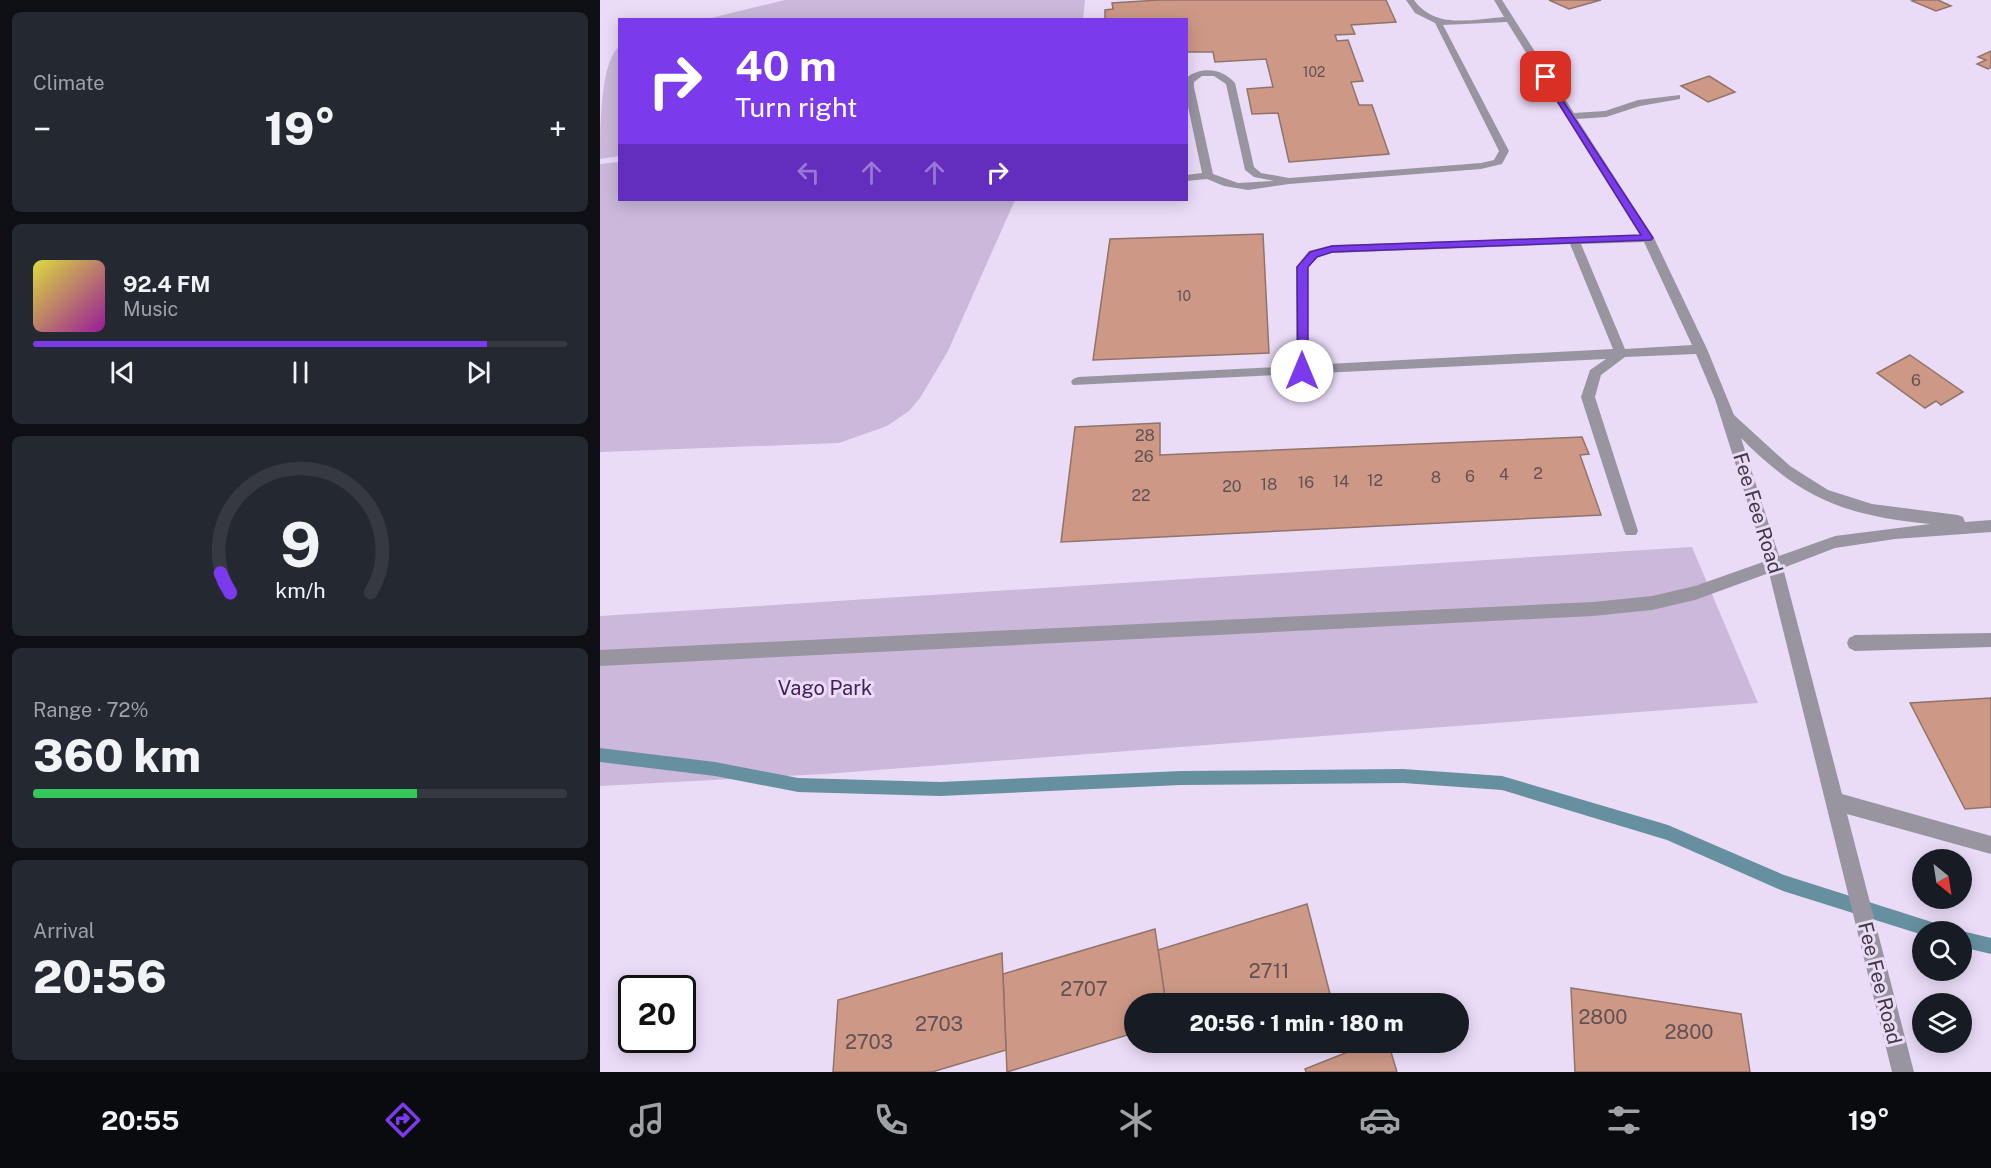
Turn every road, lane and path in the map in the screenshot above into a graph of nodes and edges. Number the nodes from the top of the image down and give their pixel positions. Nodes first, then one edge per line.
1 (1410, 0) edge
2 (1497, 0) edge
3 (1509, 19) junction
4 (1438, 24) junction
5 (1677, 97) dead end
6 (1571, 116) junction
7 (1208, 176) junction
8 (1188, 178) edge
9 (1289, 181) junction
10 (1648, 238) junction
11 (1574, 240) junction
12 (1701, 349) junction
13 (1621, 354) junction
14 (1302, 371) junction
15 (1078, 382) dead end
16 (1727, 415) junction
17 (1991, 525) edge
18 (1631, 531) dead end
19 (1774, 563) junction
20 (1991, 640) edge
21 (1855, 643) dead end
22 (600, 658) edge
23 (1837, 811) junction
24 (1991, 846) edge
25 (1903, 1072) edge

1 - 4 street
2 - 3 street, Fee Fee Road
3 - 4 street
3 - 6 street, Fee Fee Road
4 - 9 street
5 - 6 street
6 - 10 street, Fee Fee Road
7 - 8 street
7 - 9 street
7 - 9 street
10 - 11 street
10 - 12 street, Fee Fee Road
11 - 13 street
11 - 14 street
12 - 13 street
12 - 16 street, Fee Fee Road
13 - 14 street
13 - 18 street
14 - 15 street
16 - 17 street
16 - 19 street, Fee Fee Road
17 - 19 street
19 - 22 street
19 - 23 street, Fee Fee Road
20 - 21 street
23 - 24 street
23 - 25 street, Fee Fee Road

